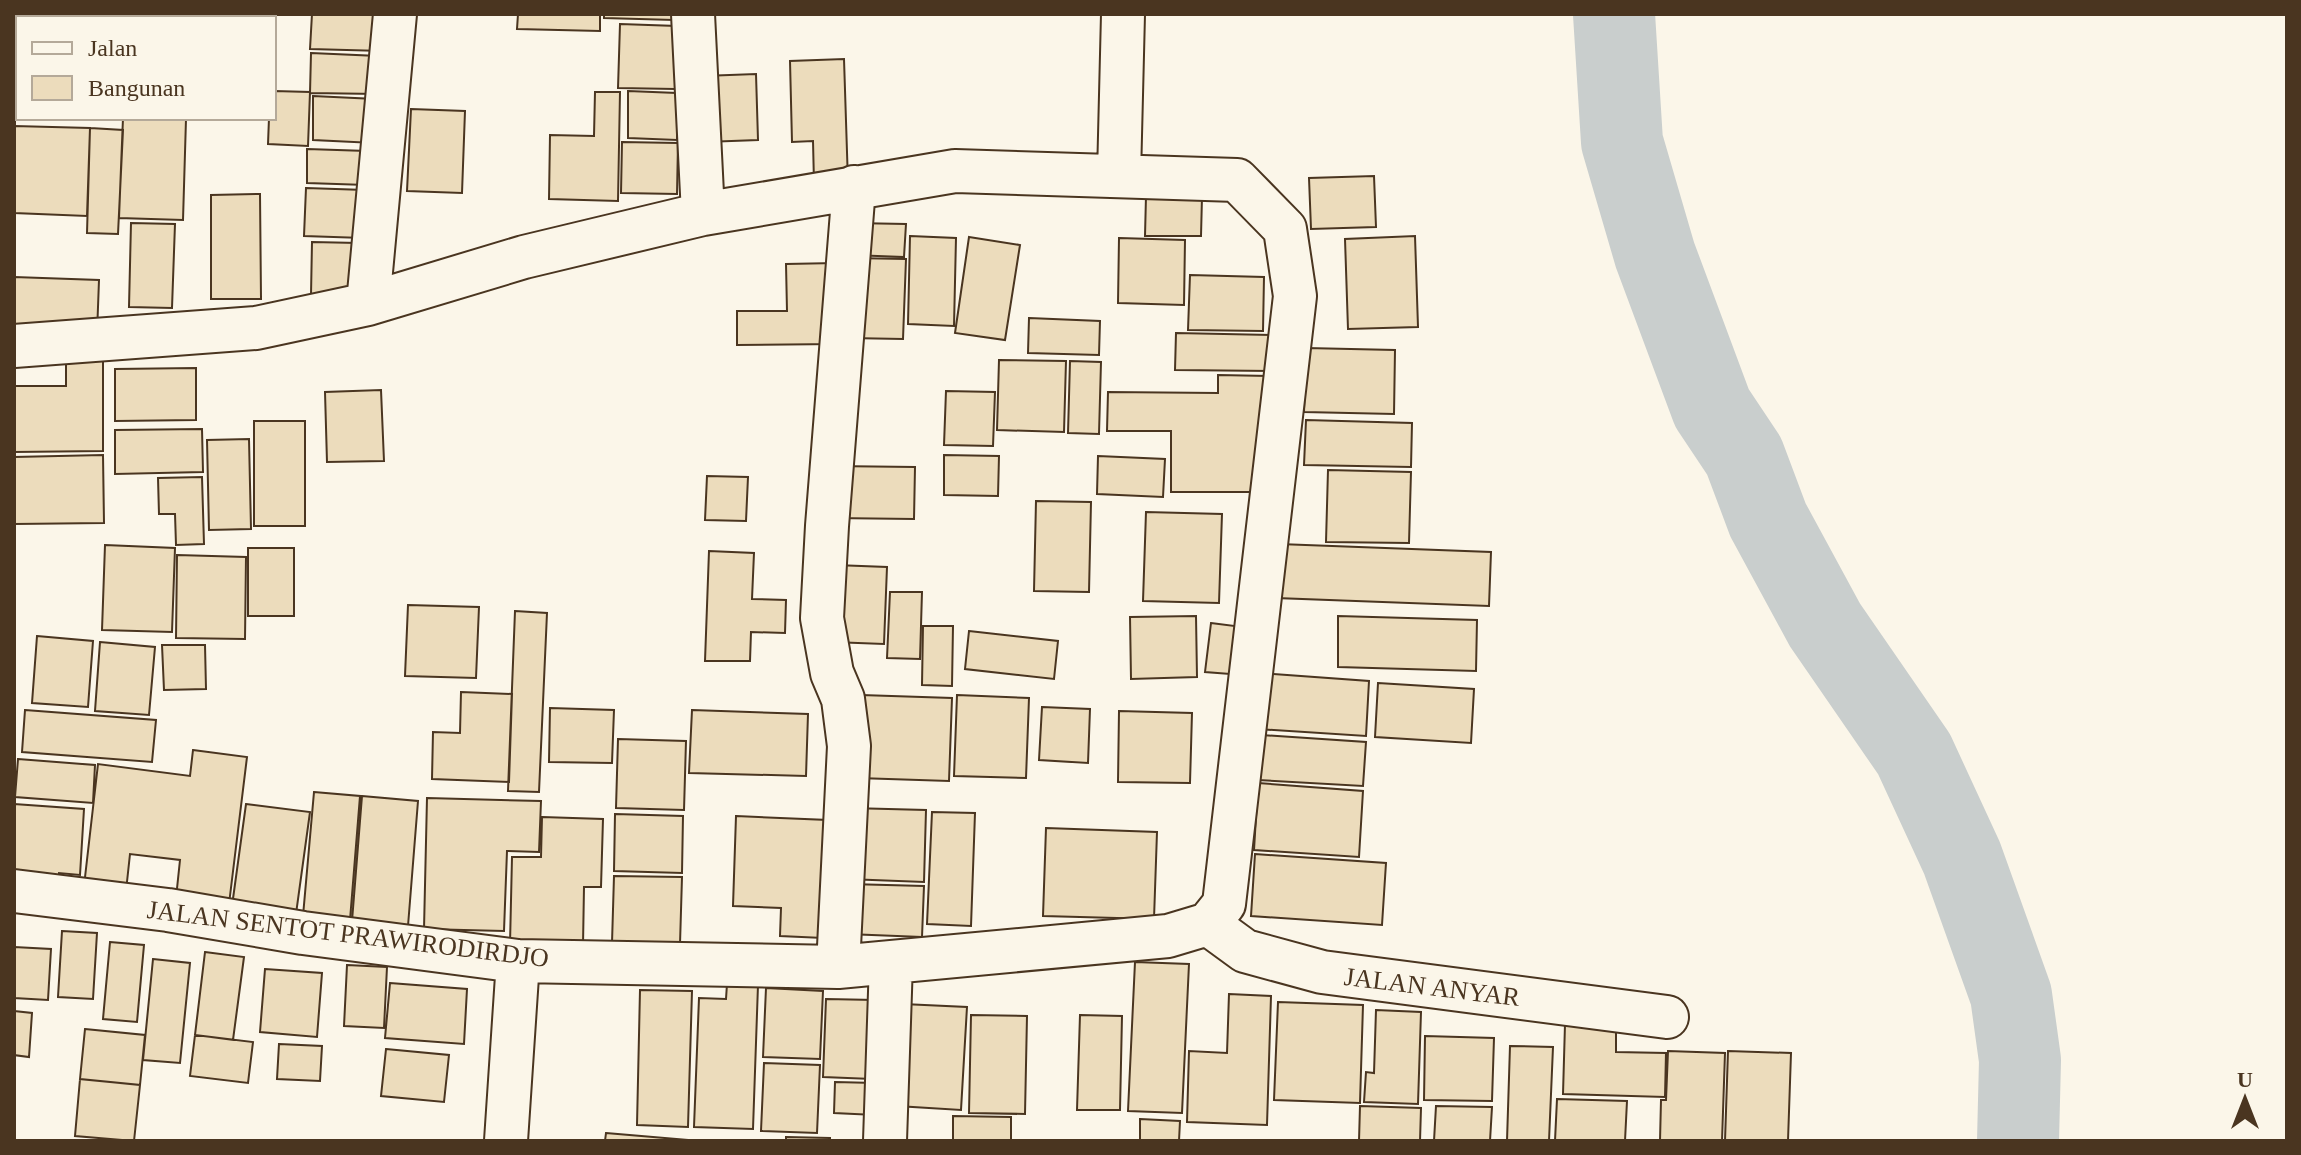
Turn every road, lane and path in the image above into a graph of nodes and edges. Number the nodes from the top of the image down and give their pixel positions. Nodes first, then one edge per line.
1 (395, 14) edge
2 (693, 14) edge
3 (1123, 14) edge
4 (1119, 176) junction
5 (854, 187) junction
6 (703, 214) junction
7 (368, 304) junction
8 (14, 346) edge
9 (14, 891) edge
10 (1208, 924) junction
11 (518, 961) junction
12 (891, 962) junction
13 (838, 967) junction
14 (1667, 1017) dead end
15 (506, 1141) edge
16 (885, 1141) edge

1 - 7 street
2 - 6 street
3 - 4 street
4 - 5 street
4 - 10 street
5 - 6 street
5 - 13 street
6 - 7 street
7 - 8 street
9 - 11 street, JALAN SENTOT PRAWIRODIRDJO
10 - 12 street, JALAN SENTOT PRAWIRODIRDJO
10 - 14 street, JALAN ANYAR
11 - 13 street, JALAN SENTOT PRAWIRODIRDJO
11 - 15 street
12 - 13 street, JALAN SENTOT PRAWIRODIRDJO
12 - 16 street

